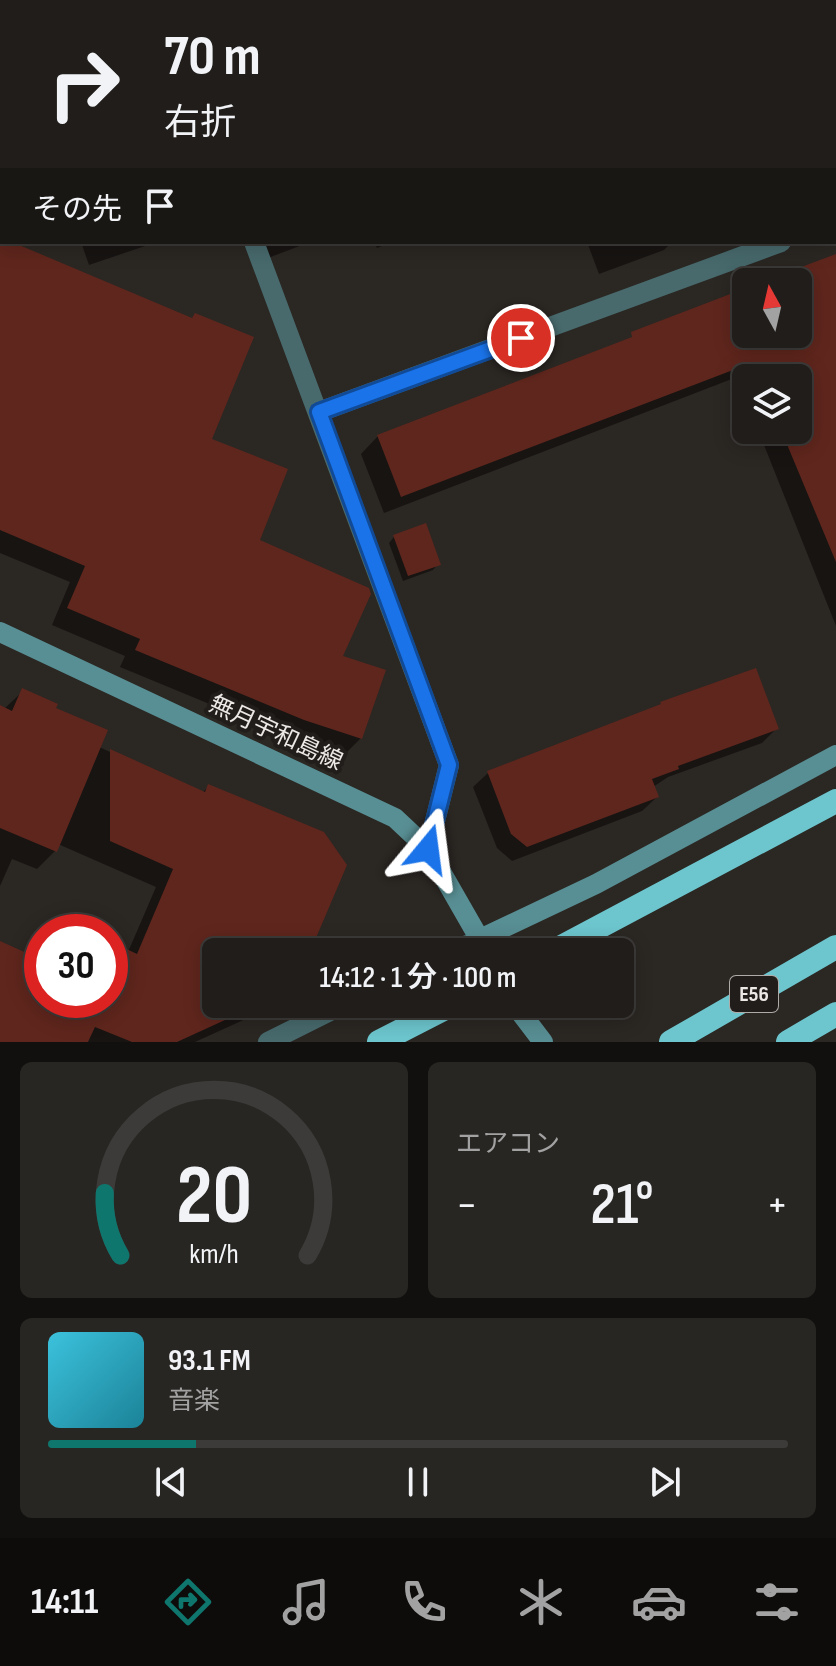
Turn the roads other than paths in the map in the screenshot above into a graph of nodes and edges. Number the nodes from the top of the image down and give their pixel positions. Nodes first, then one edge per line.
1 (255, 244) edge
2 (776, 244) edge
3 (319, 412) junction
4 (0, 632) edge
5 (836, 755) edge
6 (836, 801) edge
7 (428, 849) junction
8 (479, 938) edge
9 (496, 938) edge
10 (578, 938) edge
11 (836, 947) edge
12 (836, 1014) edge
13 (316, 1018) edge
14 (426, 1018) edge
15 (525, 1018) edge
16 (268, 1042) edge
17 (379, 1042) edge
18 (543, 1042) edge
19 (671, 1042) edge
20 (788, 1042) edge

1 - 3 street
2 - 3 street
3 - 7 street
4 - 7 main road, 無月宇和島線
5 - 9 main road
6 - 10 highway
7 - 8 main road, 無月宇和島線
11 - 19 highway, E56
12 - 20 highway
13 - 16 street
14 - 17 highway
15 - 18 main road

